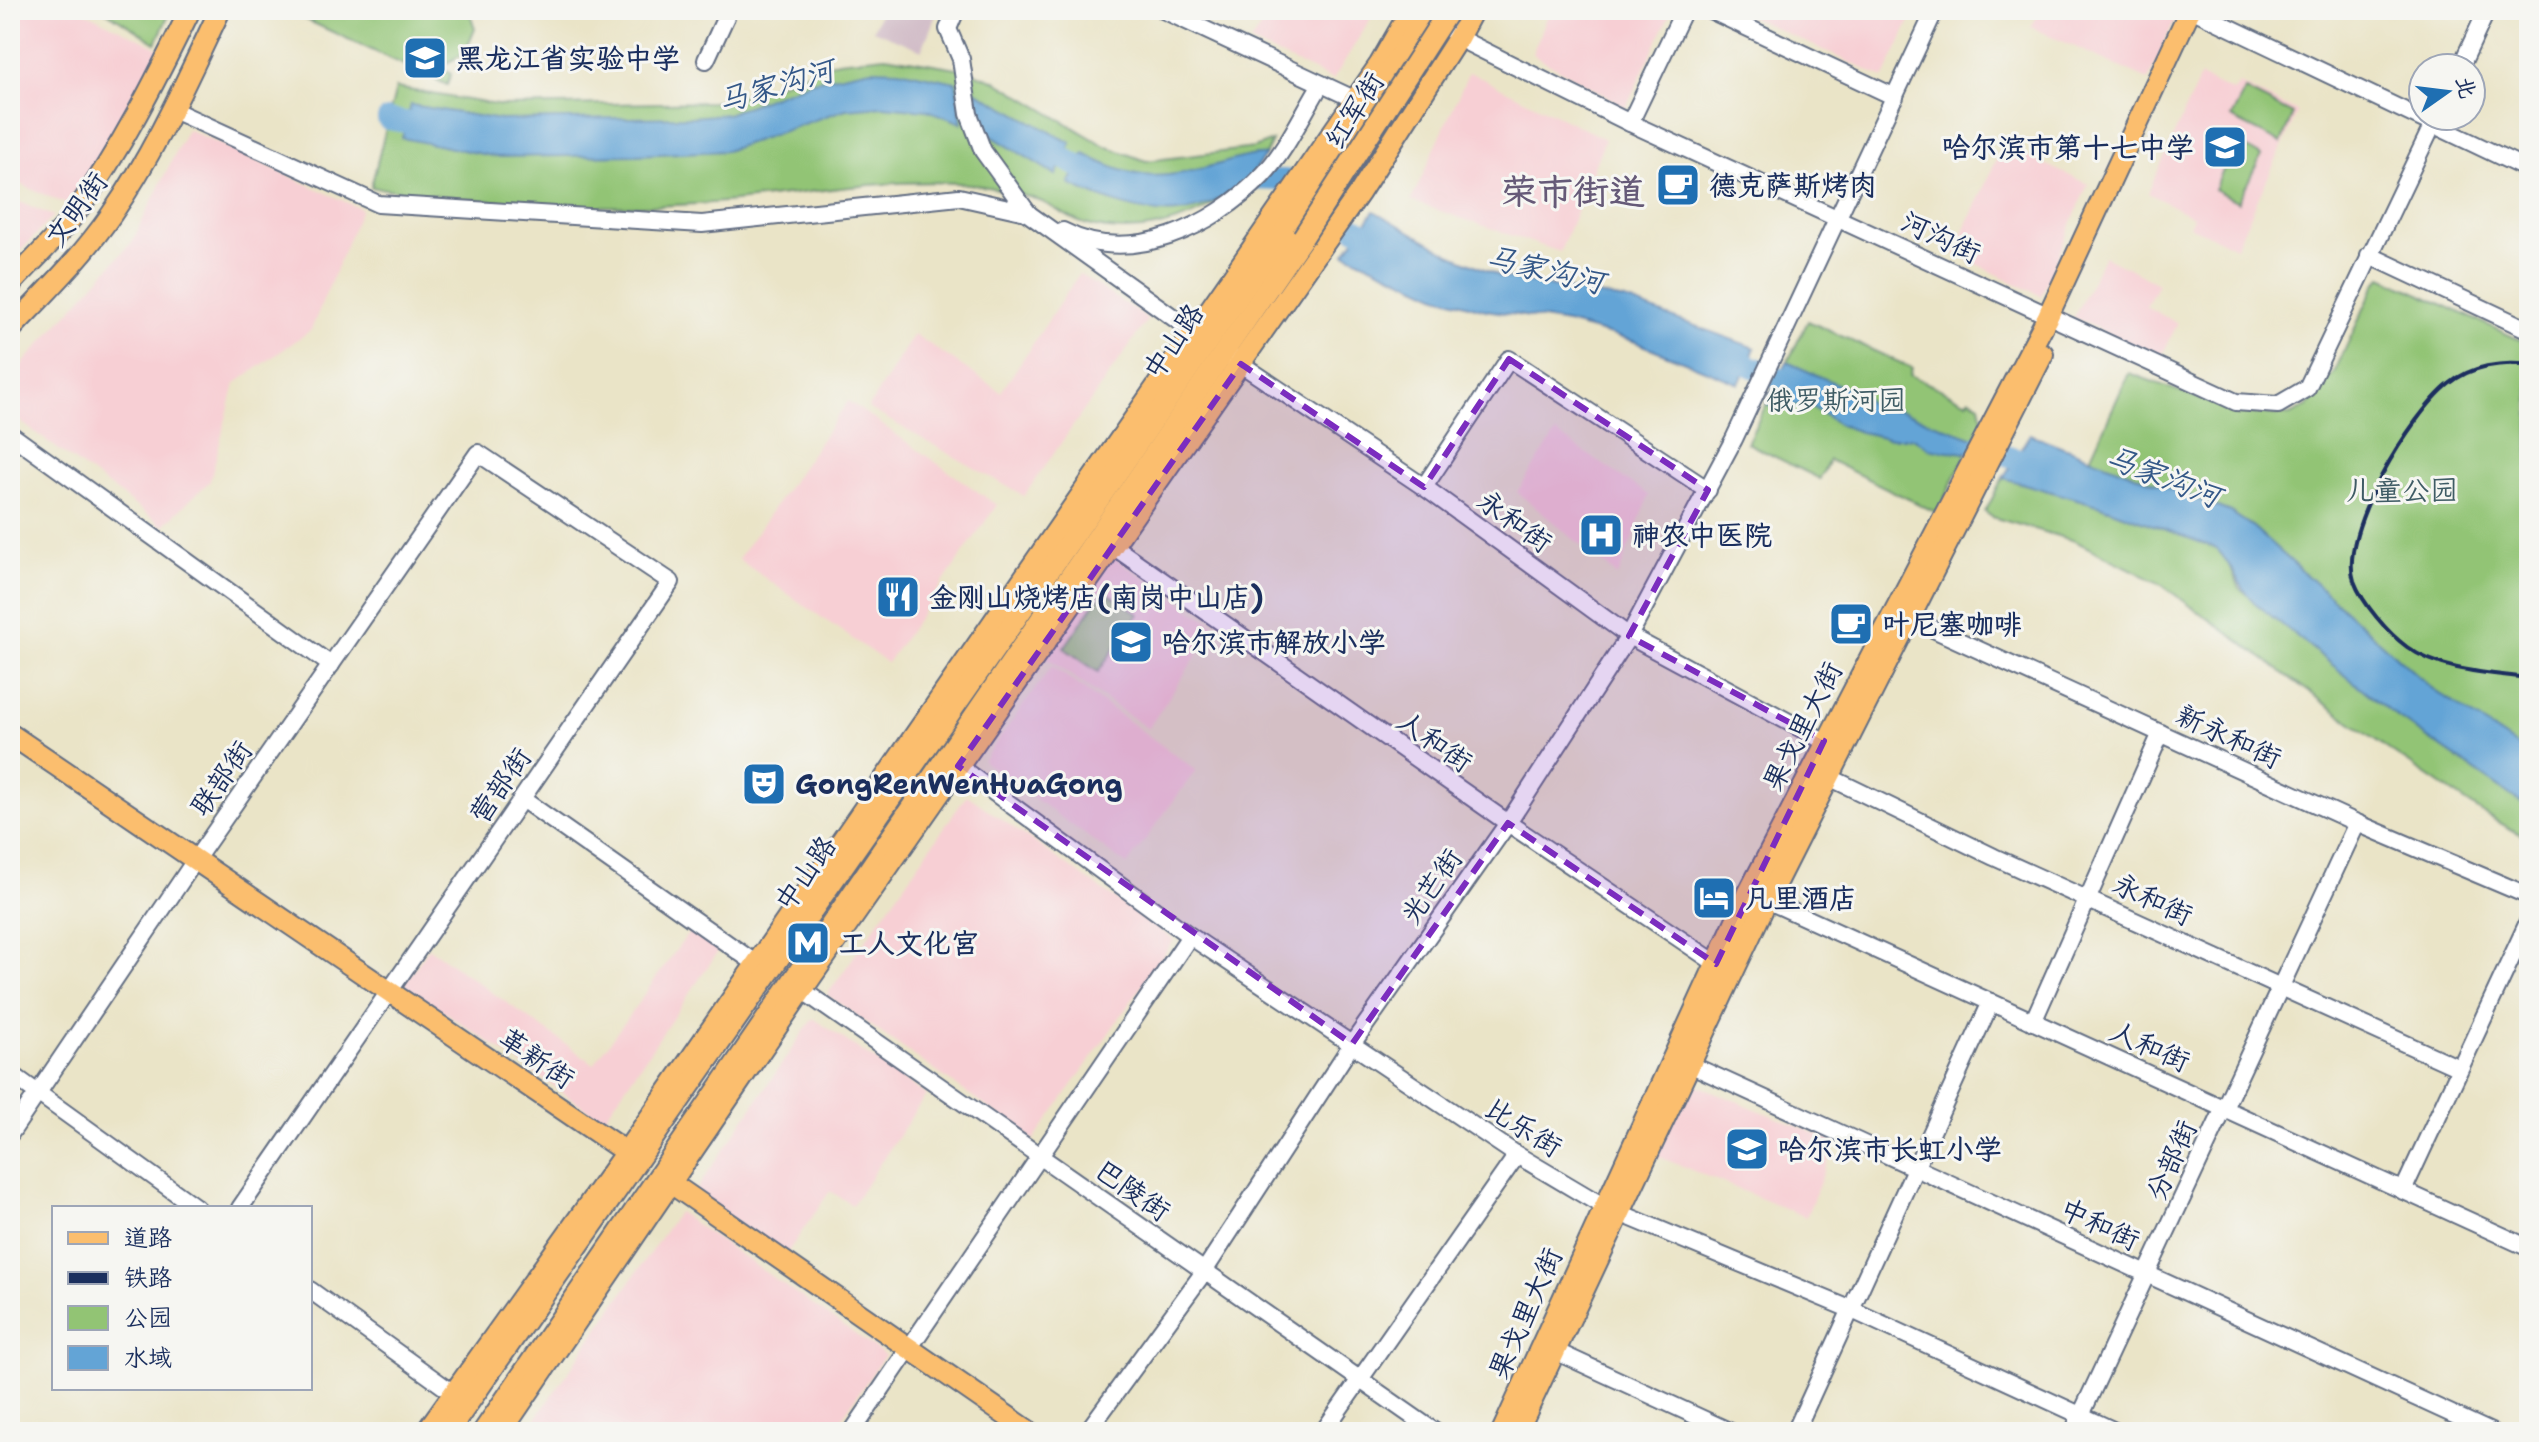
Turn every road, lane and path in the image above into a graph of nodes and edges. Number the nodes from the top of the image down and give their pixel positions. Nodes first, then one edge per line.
1 (190, 10) edge
2 (220, 10) edge
3 (729, 10) edge
4 (956, 10) edge
5 (1411, 10) edge
6 (1431, 10) edge
7 (1449, 10) edge
8 (1473, 10) edge
9 (1684, 10) edge
10 (1710, 10) edge
11 (1935, 10) edge
12 (2487, 10) edge
13 (2198, 11) edge
14 (1171, 12) edge
15 (1458, 38) junction
16 (2467, 52) edge
17 (706, 60) dead end
18 (1321, 84) junction
19 (1895, 97) junction
20 (1356, 100) junction
21 (2407, 107) edge
22 (173, 110) junction
23 (1630, 123) junction
24 (1396, 132) junction
25 (2429, 132) edge
26 (2458, 132) edge
27 (2529, 170) edge
28 (1327, 171) junction
29 (1026, 212) junction
30 (1838, 218) junction
31 (1310, 244) junction
32 (2369, 255) junction
33 (10, 285) edge
34 (2053, 318) junction
35 (10, 330) edge
36 (2529, 330) edge
37 (1200, 336) junction
38 (1233, 359) junction
39 (10, 434) edge
40 (478, 453) joint
41 (1424, 487) junction
42 (1708, 490) junction
43 (1952, 516) junction
44 (1113, 546) junction
45 (1909, 618) junction
46 (1629, 636) junction
47 (331, 665) junction
48 (2161, 733) junction
49 (10, 734) edge
50 (1824, 741) junction
51 (958, 766) junction
52 (1827, 776) junction
53 (522, 799) junction
54 (1508, 823) junction
55 (2357, 823) junction
56 (196, 859) junction
57 (1758, 896) junction
58 (2529, 896) edge
59 (2086, 897) junction
60 (2529, 920) edge
61 (1190, 936) junction
62 (755, 963) junction
63 (1724, 968) junction
64 (2280, 986) junction
65 (802, 990) junction
66 (390, 991) junction
67 (1991, 1002) junction
68 (2033, 1022) junction
69 (1352, 1044) junction
70 (1687, 1063) junction
71 (2459, 1068) junction
72 (10, 1073) edge
73 (39, 1094) junction
74 (2223, 1108) junction
75 (10, 1134) edge
76 (1517, 1155) junction
77 (632, 1156) junction
78 (1040, 1156) junction
79 (1915, 1168) junction
80 (664, 1179) junction
81 (2403, 1191) junction
82 (194, 1206) edge
83 (241, 1206) edge
84 (1611, 1209) junction
85 (2529, 1248) edge
86 (1204, 1271) junction
87 (2148, 1274) junction
88 (312, 1291) edge
89 (1850, 1310) junction
90 (909, 1348) junction
91 (1555, 1351) junction
92 (1360, 1380) junction
93 (453, 1393) junction
94 (2080, 1415) junction
95 (426, 1432) edge
96 (448, 1432) edge
97 (483, 1432) edge
98 (501, 1432) edge
99 (852, 1432) edge
100 (1030, 1432) edge
101 (1087, 1432) edge
102 (1323, 1432) edge
103 (1435, 1432) edge
104 (1502, 1432) edge
105 (1517, 1432) edge
106 (1731, 1432) edge
107 (1795, 1432) edge
108 (2073, 1432) edge
109 (2117, 1432) edge
110 (2491, 1432) edge

1 - 33 main road, 文明街
2 - 22 main road, 文明街
3 - 17 street
4 - 29 street
5 - 20 main road, 红军街
6 - 15 street, 河沟街
6 - 28 main road, 红军街
7 - 28 main road, 红军街, bridge
8 - 15 main road, 红军街
9 - 23 street
10 - 19 street
11 - 19 street, 光芒街
12 - 16 street
13 - 21 street
13 - 34 main road, 果戈里大街
14 - 18 street
15 - 23 street, 河沟街
15 - 24 main road, 红军街
18 - 20 street
18 - 29 street
19 - 30 street, 光芒街
20 - 28 main road, 红军街
22 - 29 street
22 - 35 main road, 文明街
23 - 30 street, 河沟街
24 - 28 main road
24 - 31 main road, 红军街
25 - 32 street, 河沟街
26 - 27 street
28 - 31 main road, 红军街, bridge
28 - 37 main road
29 - 37 street
30 - 34 street, 河沟街
30 - 42 street, 光芒街
31 - 38 main road, 中山路
32 - 34 street, 河沟街
32 - 36 street
34 - 43 main road, 果戈里大街
37 - 62 main road
37 - 77 main road, 中山路
38 - 41 street, 永和街
38 - 44 main road
38 - 80 main road, 中山路
39 - 47 street
40 - 47 street, 联部街
40 - 53 street, 营部街
41 - 42 street
41 - 46 street, 永和街
42 - 46 street, 光芒街
43 - 45 main road, 果戈里大街
43 - 50 main road, 果戈里大街
44 - 51 main road
44 - 54 street, 人和街
45 - 48 street, 新永和街
45 - 52 main road, 果戈里大街
46 - 50 street, 永和街
46 - 54 street, 光芒街
47 - 56 street, 联部街
48 - 55 street, 新永和街
48 - 59 street
49 - 56 main road, 革新街
50 - 57 main road, 果戈里大街
51 - 61 street, 比乐街
51 - 65 main road
52 - 57 main road, 果戈里大街
52 - 59 street, 永和街
53 - 62 street
53 - 66 street, 营部街
54 - 63 street, 人和街
54 - 69 street, 光芒街
55 - 58 street, 新永和街
55 - 64 street, 分部街
56 - 66 main road, 革新街
56 - 73 street, 联部街
57 - 63 main road, 果戈里大街
57 - 67 street, 人和街
59 - 64 street, 永和街
59 - 68 street
60 - 71 street
61 - 69 street, 比乐街
61 - 78 street
62 - 77 main road
63 - 70 main road, 果戈里大街
63 - 84 main road, 果戈里大街
64 - 71 street, 永和街
64 - 74 street, 分部街
65 - 78 street, 巴陵街
65 - 80 main road
66 - 77 main road, 革新街
66 - 83 street, 营部街
67 - 68 street, 人和街
67 - 79 street
68 - 74 street, 人和街
69 - 76 street, 比乐街
69 - 86 street, 光芒街
70 - 79 street, 中和街
70 - 84 main road, 果戈里大街
71 - 81 street
72 - 73 street
73 - 75 street, 联部街
73 - 82 street
74 - 81 street, 人和街
74 - 87 street, 分部街
76 - 84 street, 比乐街
76 - 92 street
77 - 80 main road, 革新街
77 - 93 main road
77 - 96 main road, 中山路
78 - 86 street, 巴陵街
78 - 90 street
79 - 87 street, 中和街
79 - 89 street
80 - 90 main road, 革新街
80 - 97 main road, 中山路
80 - 98 main road
81 - 85 street, 人和街
84 - 89 street, 比乐街
84 - 91 main road, 果戈里大街
84 - 104 main road, 果戈里大街
86 - 92 street, 巴陵街
86 - 101 street, 光芒街
87 - 94 street, 分部街
87 - 110 street, 中和街
88 - 93 street
89 - 94 street, 比乐街
89 - 107 street
90 - 99 street
90 - 100 main road, 革新街
91 - 105 main road, 果戈里大街
91 - 106 street
92 - 102 street
92 - 103 street, 巴陵街
93 - 95 main road
94 - 108 street, 分部街
94 - 109 street, 比乐街

